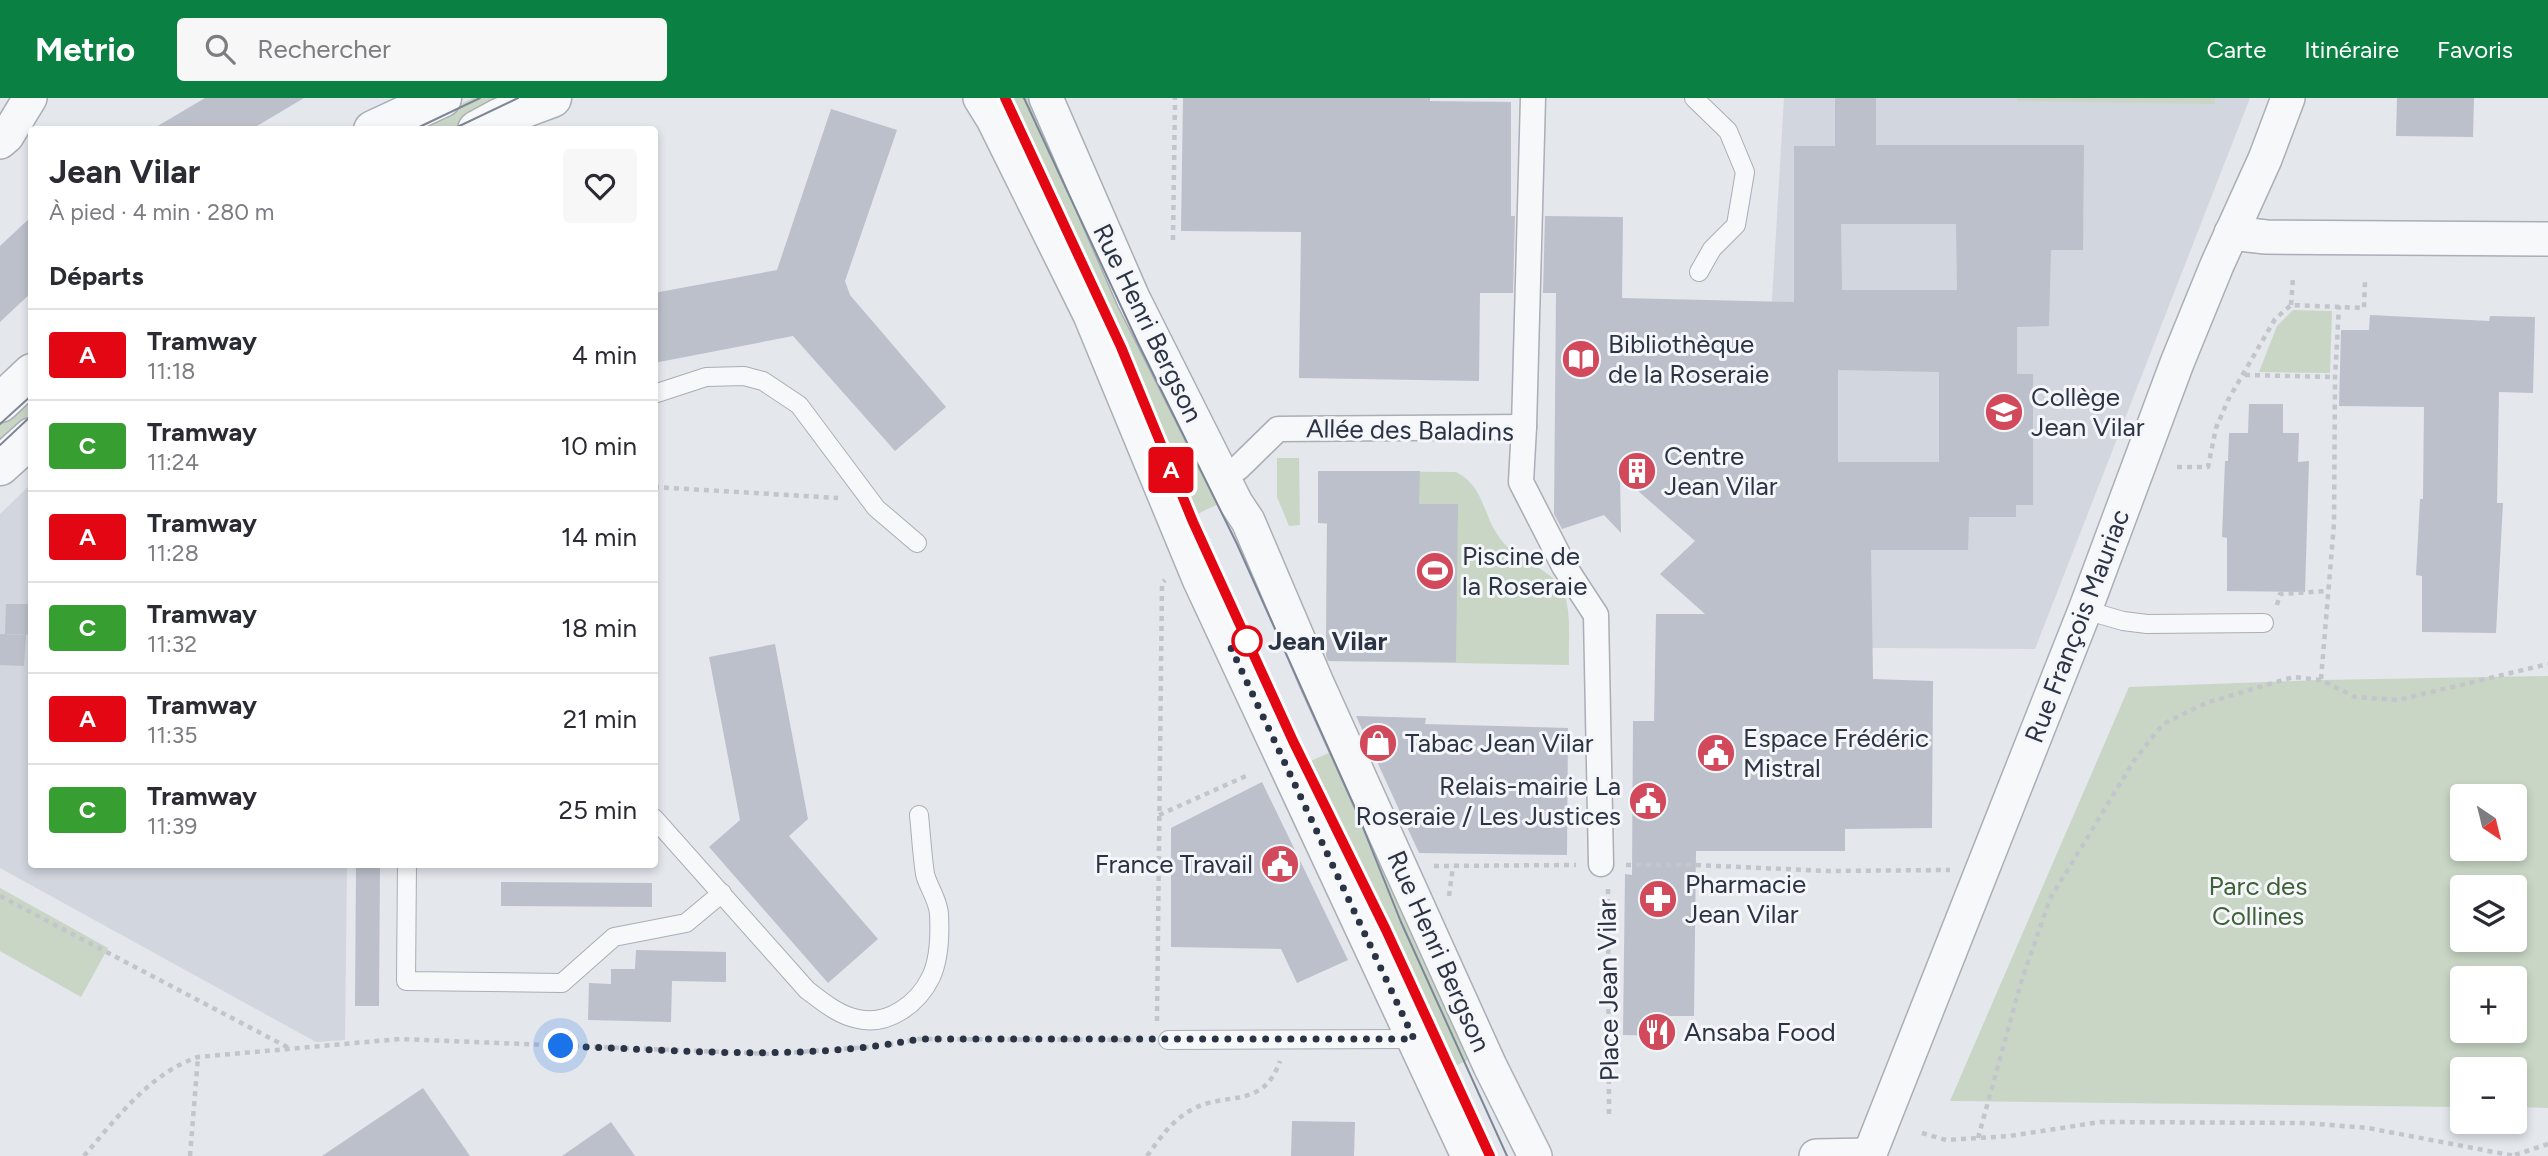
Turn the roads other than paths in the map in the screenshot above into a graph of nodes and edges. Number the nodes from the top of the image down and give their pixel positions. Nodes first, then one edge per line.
1 (30, 98) edge
2 (442, 98) edge
3 (552, 98) edge
4 (980, 98) edge
5 (1046, 98) edge
6 (1533, 98) edge
7 (1694, 98) edge
8 (2288, 98) edge
9 (382, 126) edge
10 (484, 126) edge
11 (0, 142) edge
12 (2231, 233) junction
13 (2548, 239) edge
14 (1699, 272) dead end
15 (28, 377) edge
16 (658, 393) edge
17 (0, 403) edge
18 (1524, 427) junction
19 (28, 441) edge
20 (0, 466) edge
21 (1238, 468) dead end
22 (917, 543) dead end
23 (2085, 610) junction
24 (2264, 623) road end
25 (919, 815) dead end
26 (658, 822) edge
27 (1601, 864) road end
28 (407, 868) edge
29 (722, 893) junction
30 (1414, 1039) junction
31 (1162, 1040) road end
32 (1468, 1156) edge
33 (1535, 1156) edge
34 (1816, 1156) edge
35 (1868, 1156) edge

1 - 11 street
2 - 9 street
3 - 10 street
4 - 30 street, Rue Henri Bergson
5 - 33 street, Rue Henri Bergson
6 - 18 street
7 - 14 lane
8 - 12 street, Rue François Mauriac
12 - 13 street
12 - 23 street, Rue François Mauriac
15 - 17 street
16 - 22 lane
18 - 21 street, Allée des Baladins
18 - 27 street, Allée des Baladins
19 - 20 street
23 - 24 lane
23 - 35 street, Rue François Mauriac
25 - 29 lane
26 - 29 lane
28 - 29 lane
30 - 31 lane
30 - 32 street, Rue Henri Bergson
34 - 35 street

